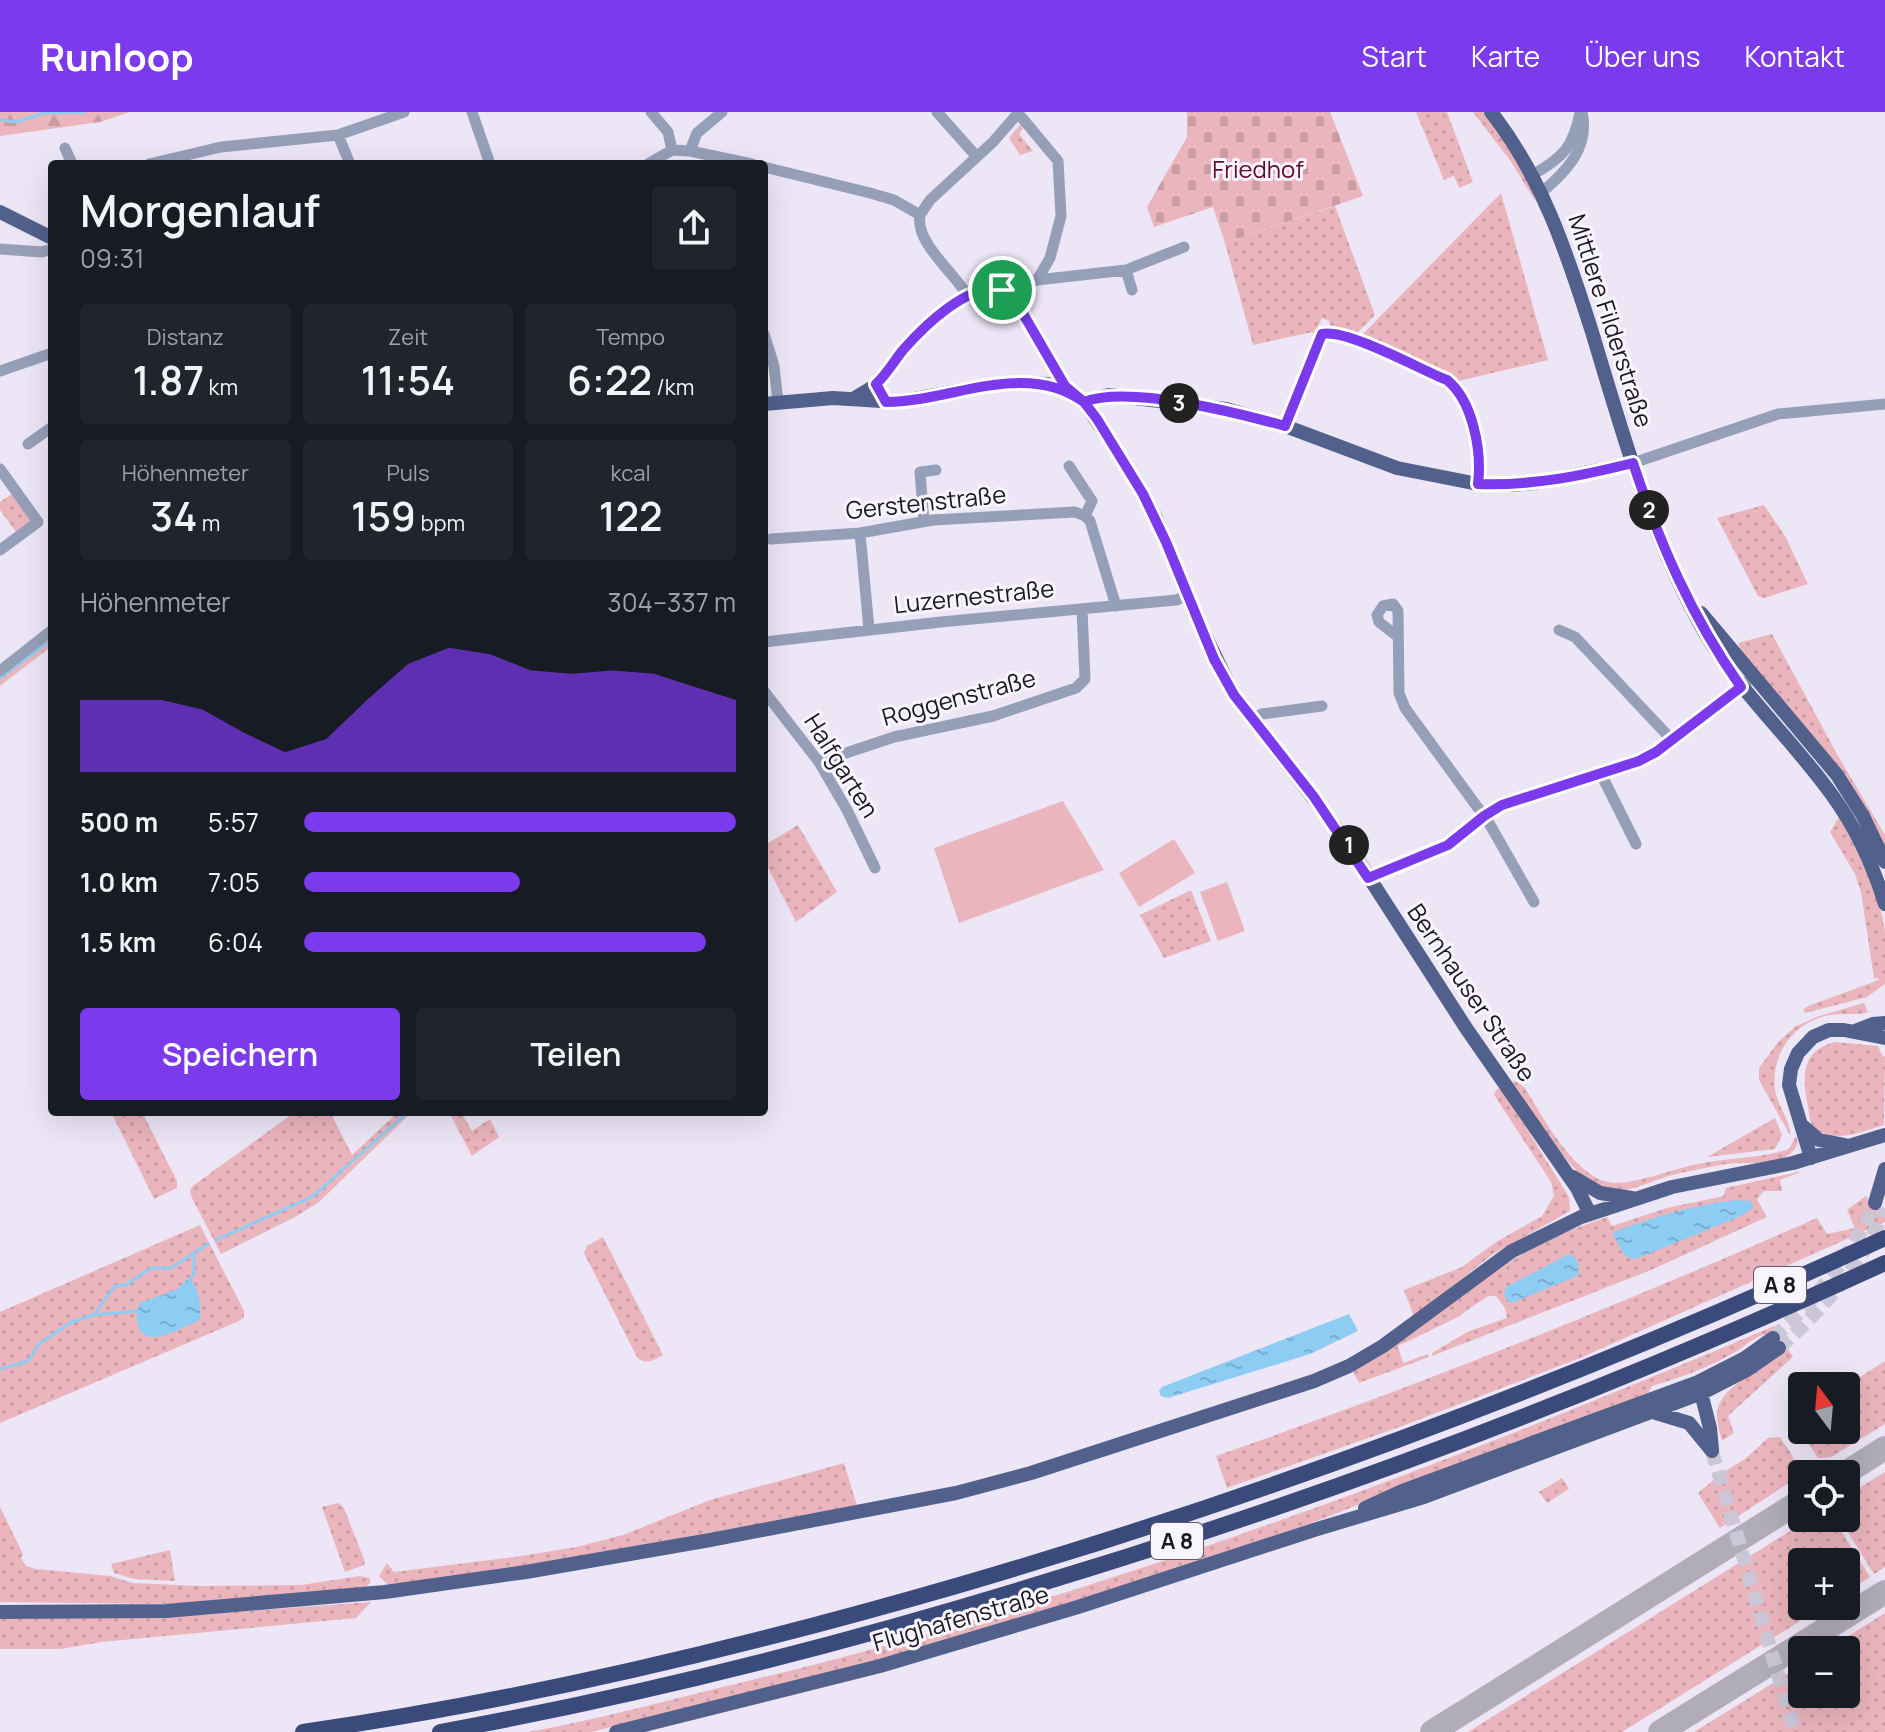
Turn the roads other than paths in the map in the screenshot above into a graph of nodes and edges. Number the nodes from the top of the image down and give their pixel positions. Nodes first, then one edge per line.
1 (404, 112) edge
2 (472, 112) edge
3 (651, 112) edge
4 (722, 112) edge
5 (937, 112) edge
6 (1018, 112) edge
7 (1491, 112) edge
8 (1581, 112) edge
9 (338, 135) junction
10 (65, 148) dead end
11 (672, 150) junction
12 (690, 151) junction
13 (977, 157) junction
14 (70, 160) edge
15 (166, 160) edge
16 (348, 160) edge
17 (489, 160) edge
18 (655, 160) edge
19 (716, 160) edge
20 (768, 168) edge
21 (1532, 175) junction
22 (1542, 192) junction
23 (0, 212) edge
24 (920, 215) junction
25 (48, 236) edge
26 (1184, 247) dead end
27 (0, 249) edge
28 (48, 250) edge
29 (1126, 270) junction
30 (1037, 280) junction
31 (1132, 290) dead end
32 (1008, 294) junction
33 (967, 295) junction
34 (768, 347) edge
35 (48, 354) edge
36 (0, 371) edge
37 (1053, 378) junction
38 (876, 384) junction
39 (854, 398) junction
40 (886, 402) junction
41 (1084, 402) junction
42 (771, 403) edge
43 (1885, 404) edge
44 (1285, 426) junction
45 (48, 430) edge
46 (28, 444) dead end
47 (1633, 463) junction
48 (1069, 466) dead end
49 (0, 469) edge
50 (936, 470) dead end
51 (1478, 484) junction
52 (1085, 516) junction
53 (924, 521) junction
54 (860, 533) junction
55 (771, 539) dead end
56 (0, 550) edge
57 (1187, 596) junction
58 (1687, 596) junction
59 (1116, 606) junction
60 (1082, 609) junction
61 (869, 629) junction
62 (1559, 630) dead end
63 (48, 633) edge
64 (1397, 636) dead end
65 (768, 642) edge
66 (0, 671) edge
67 (1754, 676) junction
68 (1741, 687) junction
69 (768, 696) edge
70 (1322, 706) dead end
71 (1253, 718) junction
72 (1672, 740) junction
73 (819, 762) junction
74 (1601, 774) junction
75 (1484, 816) junction
76 (1636, 844) dead end
77 (1885, 862) edge
78 (875, 868) dead end
79 (1368, 878) junction
80 (1534, 902) dead end
81 (1885, 904) edge
82 (1881, 1020) edge
83 (1853, 1032) junction
84 (1885, 1038) edge
85 (1803, 1125) junction
86 (1881, 1136) edge
87 (1850, 1146) junction
88 (1811, 1158) junction
89 (1885, 1169) edge
90 (1566, 1172) junction
91 (1636, 1198) junction
92 (1875, 1203) tunnel mouth
93 (1590, 1214) junction
94 (1885, 1238) edge
95 (1885, 1263) edge
96 (1776, 1343) tunnel mouth
97 (1700, 1387) junction
98 (1686, 1393) junction
99 (1652, 1412) junction
100 (1698, 1431) junction
101 (1314, 1530) junction
102 (0, 1612) edge
103 (303, 1732) edge
104 (440, 1732) edge
105 (616, 1732) edge

1 - 9 street
2 - 17 street
3 - 11 street
4 - 12 street
5 - 13 street
6 - 13 street
6 - 30 street
7 - 21 main road, Mittlere Filderstraße
8 - 21 street
8 - 22 street
9 - 15 street
9 - 16 street
10 - 14 street
11 - 12 street
11 - 18 street
12 - 19 street
13 - 24 street
20 - 24 street
21 - 22 main road, Mittlere Filderstraße
22 - 47 main road, Mittlere Filderstraße
23 - 25 main road
24 - 33 street
26 - 29 street
27 - 28 street
29 - 30 street
29 - 31 street
30 - 32 street
32 - 33 main road
32 - 37 main road
33 - 38 main road
34 - 42 street
35 - 36 street
37 - 40 main road
37 - 41 main road, Bernhauser Straße
38 - 39 main road
38 - 40 main road
39 - 40 main road
39 - 42 main road
41 - 44 main road
41 - 57 main road, Bernhauser Straße
43 - 47 street
44 - 51 main road
44 - 51 street
45 - 46 street
47 - 51 main road
47 - 58 main road, Mittlere Filderstraße
48 - 52 street
49 - 56 street
50 - 53 street
52 - 53 street, Gerstenstraße
52 - 59 street
53 - 54 street, Gerstenstraße
54 - 55 street, Gerstenstraße
54 - 61 street
57 - 59 street, Luzernestraße
57 - 71 main road, Bernhauser Straße
58 - 67 main road, Mittlere Filderstraße
58 - 68 main road, Mittlere Filderstraße
59 - 60 street, Luzernestraße
60 - 61 street, Luzernestraße
60 - 73 street, Roggenstraße
61 - 65 street, Luzernestraße
62 - 72 street
63 - 66 street
64 - 75 street
67 - 68 street
67 - 77 main road, Mittlere Filderstraße
68 - 72 street
68 - 81 main road, Mittlere Filderstraße
69 - 73 street, Halfgarten
70 - 71 street
71 - 79 main road, Bernhauser Straße
72 - 74 street
73 - 78 street, Halfgarten
74 - 75 street
74 - 76 street
75 - 79 street
75 - 80 street
79 - 90 main road, Bernhauser Straße
82 - 83 main road
83 - 84 main road
83 - 85 main road
85 - 87 main road
85 - 88 main road
86 - 87 main road
87 - 88 main road
88 - 91 main road
89 - 92 main road
90 - 91 main road
90 - 93 main road, Bernhauser Straße
91 - 93 main road
93 - 102 main road
94 - 103 highway, A 8
95 - 104 highway, A 8
96 - 97 main road
97 - 98 main road
97 - 100 main road
98 - 99 main road, Flughafenstraße
98 - 100 main road
98 - 101 main road, Flughafenstraße
99 - 100 main road
99 - 101 main road, Flughafenstraße
101 - 105 main road, Flughafenstraße

